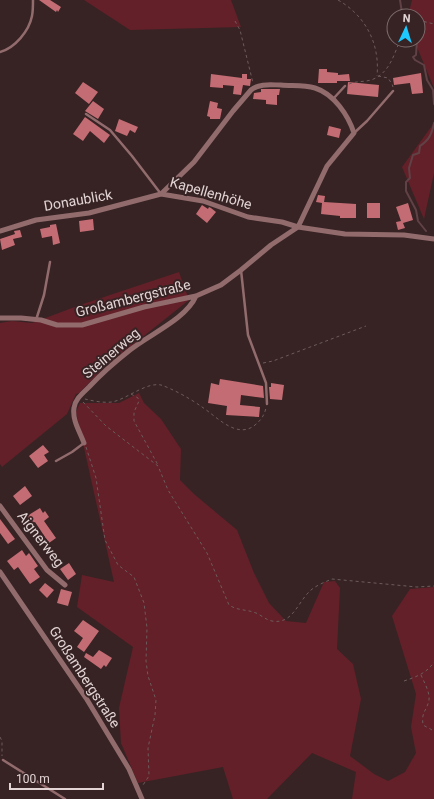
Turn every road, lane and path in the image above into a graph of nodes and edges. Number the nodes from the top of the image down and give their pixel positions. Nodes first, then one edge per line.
1 (33, 0) edge
2 (338, 0) edge
3 (235, 21) dead end
4 (397, 48) edge
5 (0, 52) edge
6 (378, 76) junction
7 (345, 86) joint
8 (254, 87) junction
9 (393, 91) joint
10 (332, 99) junction
11 (86, 114) dead end
12 (354, 133) junction
13 (161, 194) junction
14 (298, 227) junction
15 (0, 231) edge
16 (434, 239) edge
17 (50, 262) dead end
18 (241, 270) junction
19 (196, 296) junction
20 (0, 318) edge
21 (36, 320) junction
22 (366, 326) dead end
23 (258, 364) junction
24 (131, 394) junction
25 (78, 398) junction
26 (267, 404) joint
27 (84, 443) junction
28 (56, 461) dead end
29 (158, 466) junction
30 (0, 506) edge
31 (0, 572) edge
32 (65, 585) dead end
33 (434, 586) edge
34 (434, 662) edge
35 (421, 675) junction
36 (404, 681) dead end
37 (434, 731) edge
38 (0, 737) edge
39 (3, 760) joint
40 (138, 791) junction
41 (65, 799) edge
42 (142, 799) edge

1 - 5 lane
2 - 6 path
3 - 8 path
4 - 6 path
6 - 7 path
6 - 9 path
7 - 10 lane
8 - 10 street
8 - 13 street, Kapellenhöhe
9 - 12 lane
10 - 12 street
11 - 13 lane
12 - 14 street
13 - 14 street, Kapellenhöhe
13 - 15 street, Donaublick
14 - 16 street
14 - 18 street, Großambergstraße
17 - 21 lane
18 - 19 street, Großambergstraße
18 - 23 lane
19 - 21 street, Großambergstraße
19 - 25 street, Steinerweg
20 - 21 street, Großambergstraße
22 - 23 path
23 - 26 lane
24 - 25 path
24 - 26 path
24 - 29 path
25 - 27 street, Steinerweg
25 - 29 path
27 - 28 lane
27 - 40 path
29 - 33 path
30 - 32 street, Aignerweg
31 - 40 street, Großambergstraße
34 - 35 path
35 - 36 path
35 - 37 path
38 - 39 path
39 - 41 lane
40 - 42 street, Großambergstraße

